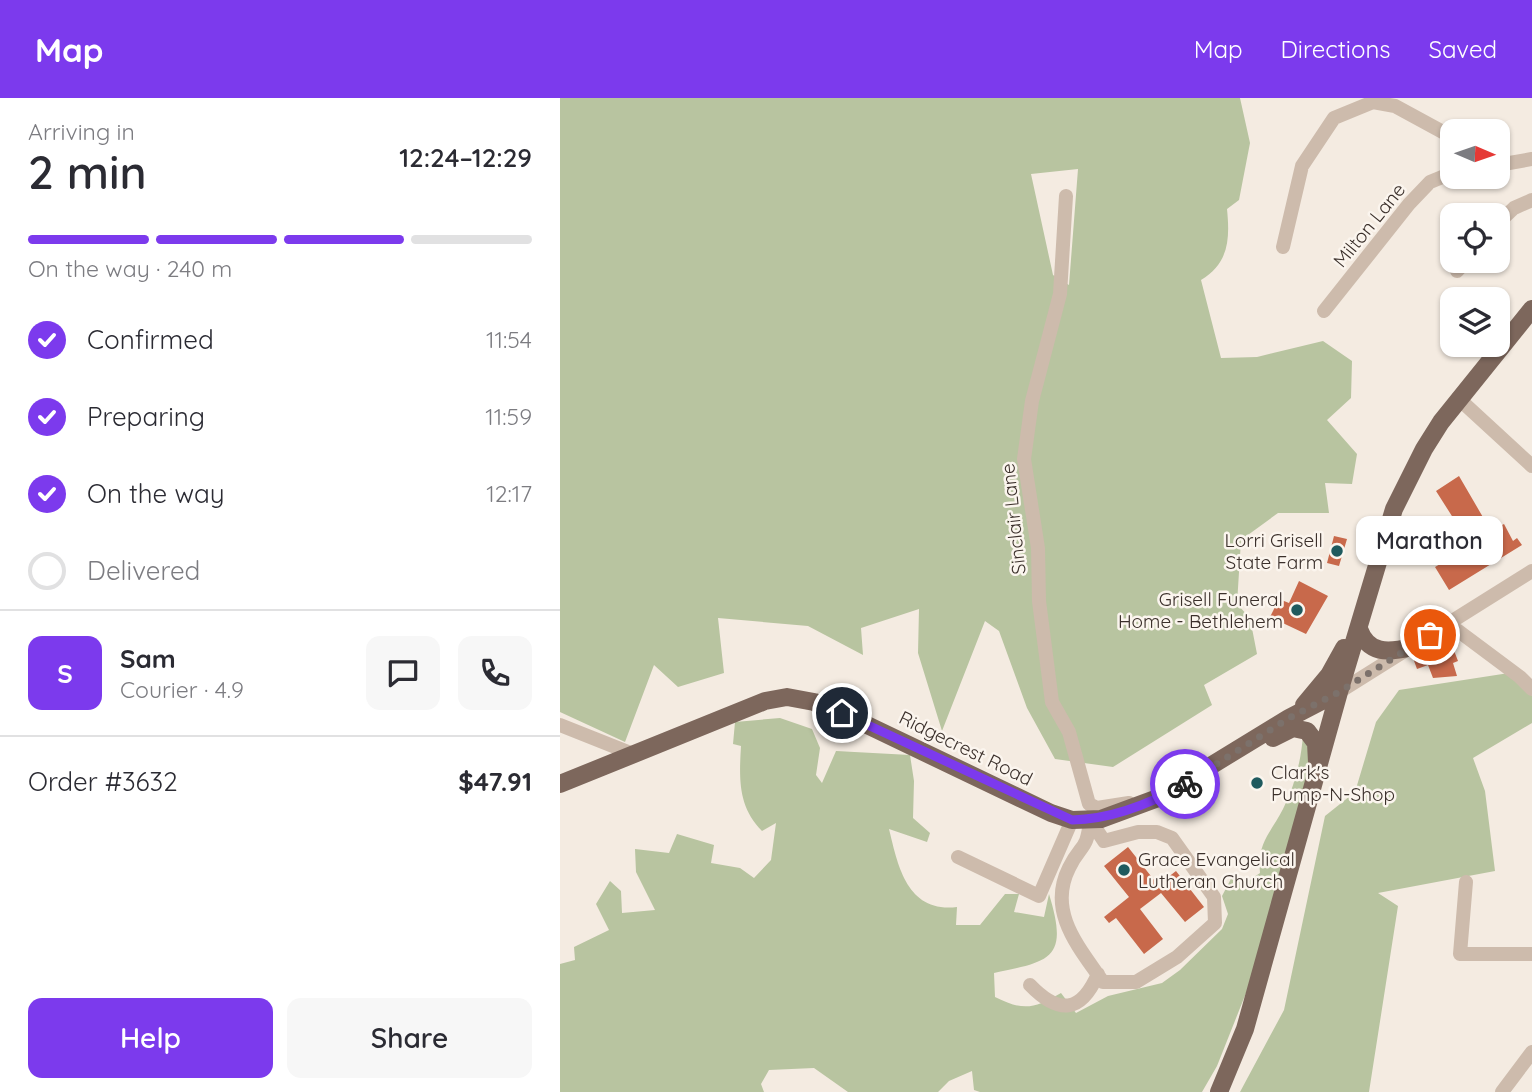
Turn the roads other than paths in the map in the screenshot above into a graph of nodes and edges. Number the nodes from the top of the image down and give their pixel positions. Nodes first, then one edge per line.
1 (1440, 130) edge
2 (1510, 156) edge
3 (1530, 160) edge
4 (1510, 163) edge
5 (1440, 178) edge
6 (1066, 197) dead end
7 (1532, 200) edge
8 (1510, 212) edge
9 (1283, 247) dead end
10 (1532, 309) edge
11 (1324, 311) dead end
12 (1458, 398) junction
13 (1532, 466) edge
14 (1374, 570) junction
15 (1532, 571) edge
16 (1449, 624) junction
17 (1359, 629) junction
18 (1411, 647) junction
19 (1532, 689) edge
20 (1339, 692) junction
21 (1297, 713) junction
22 (560, 725) edge
23 (633, 754) junction
24 (1225, 758) junction
25 (1318, 771) junction
26 (560, 784) edge
27 (1158, 799) junction
28 (1081, 820) junction
29 (958, 856) dead end
30 (1466, 882) dead end
31 (1532, 954) edge
32 (1098, 974) junction
33 (1030, 985) dead end
34 (1532, 1052) edge
35 (1219, 1092) edge
36 (1502, 1092) edge

1 - 9 street
2 - 3 street
3 - 4 street
5 - 11 street, Milton Lane
6 - 27 street, Sinclair Lane
7 - 8 street
10 - 12 main road
12 - 13 street
12 - 14 main road
14 - 17 main road
14 - 21 main road
15 - 16 street
16 - 18 street
16 - 19 street
17 - 18 main road
17 - 20 main road
18 - 20 street
20 - 21 main road
20 - 25 main road
21 - 24 main road
22 - 23 street
23 - 26 main road, Ridgecrest Road
23 - 28 main road, Ridgecrest Road
24 - 25 main road
24 - 27 main road
25 - 35 main road
27 - 28 main road
28 - 29 street
28 - 32 street
28 - 32 street
30 - 31 street
32 - 33 street
34 - 36 street

